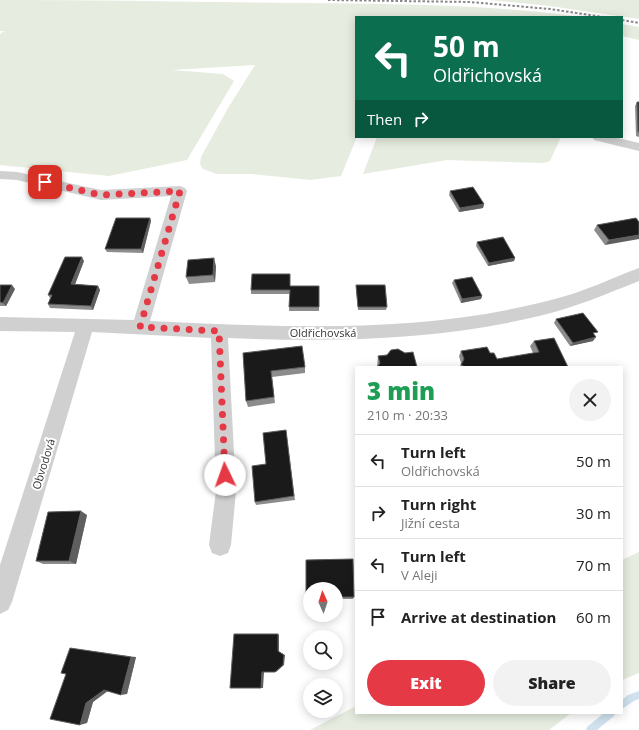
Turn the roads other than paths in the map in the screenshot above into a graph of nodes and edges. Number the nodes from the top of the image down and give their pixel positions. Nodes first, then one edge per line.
1 (602, 138) edge
2 (639, 147) edge
3 (0, 175) edge
4 (639, 274) edge
5 (0, 324) edge
6 (85, 326) junction
7 (140, 327) junction
8 (219, 331) junction
9 (220, 546) dead end
10 (0, 602) edge

1 - 2 street
3 - 7 street
4 - 8 street, Oldřichovská
5 - 6 street, Oldřichovská
6 - 7 street, Oldřichovská
6 - 10 street, Obvodová
7 - 8 street, Oldřichovská
8 - 9 street

